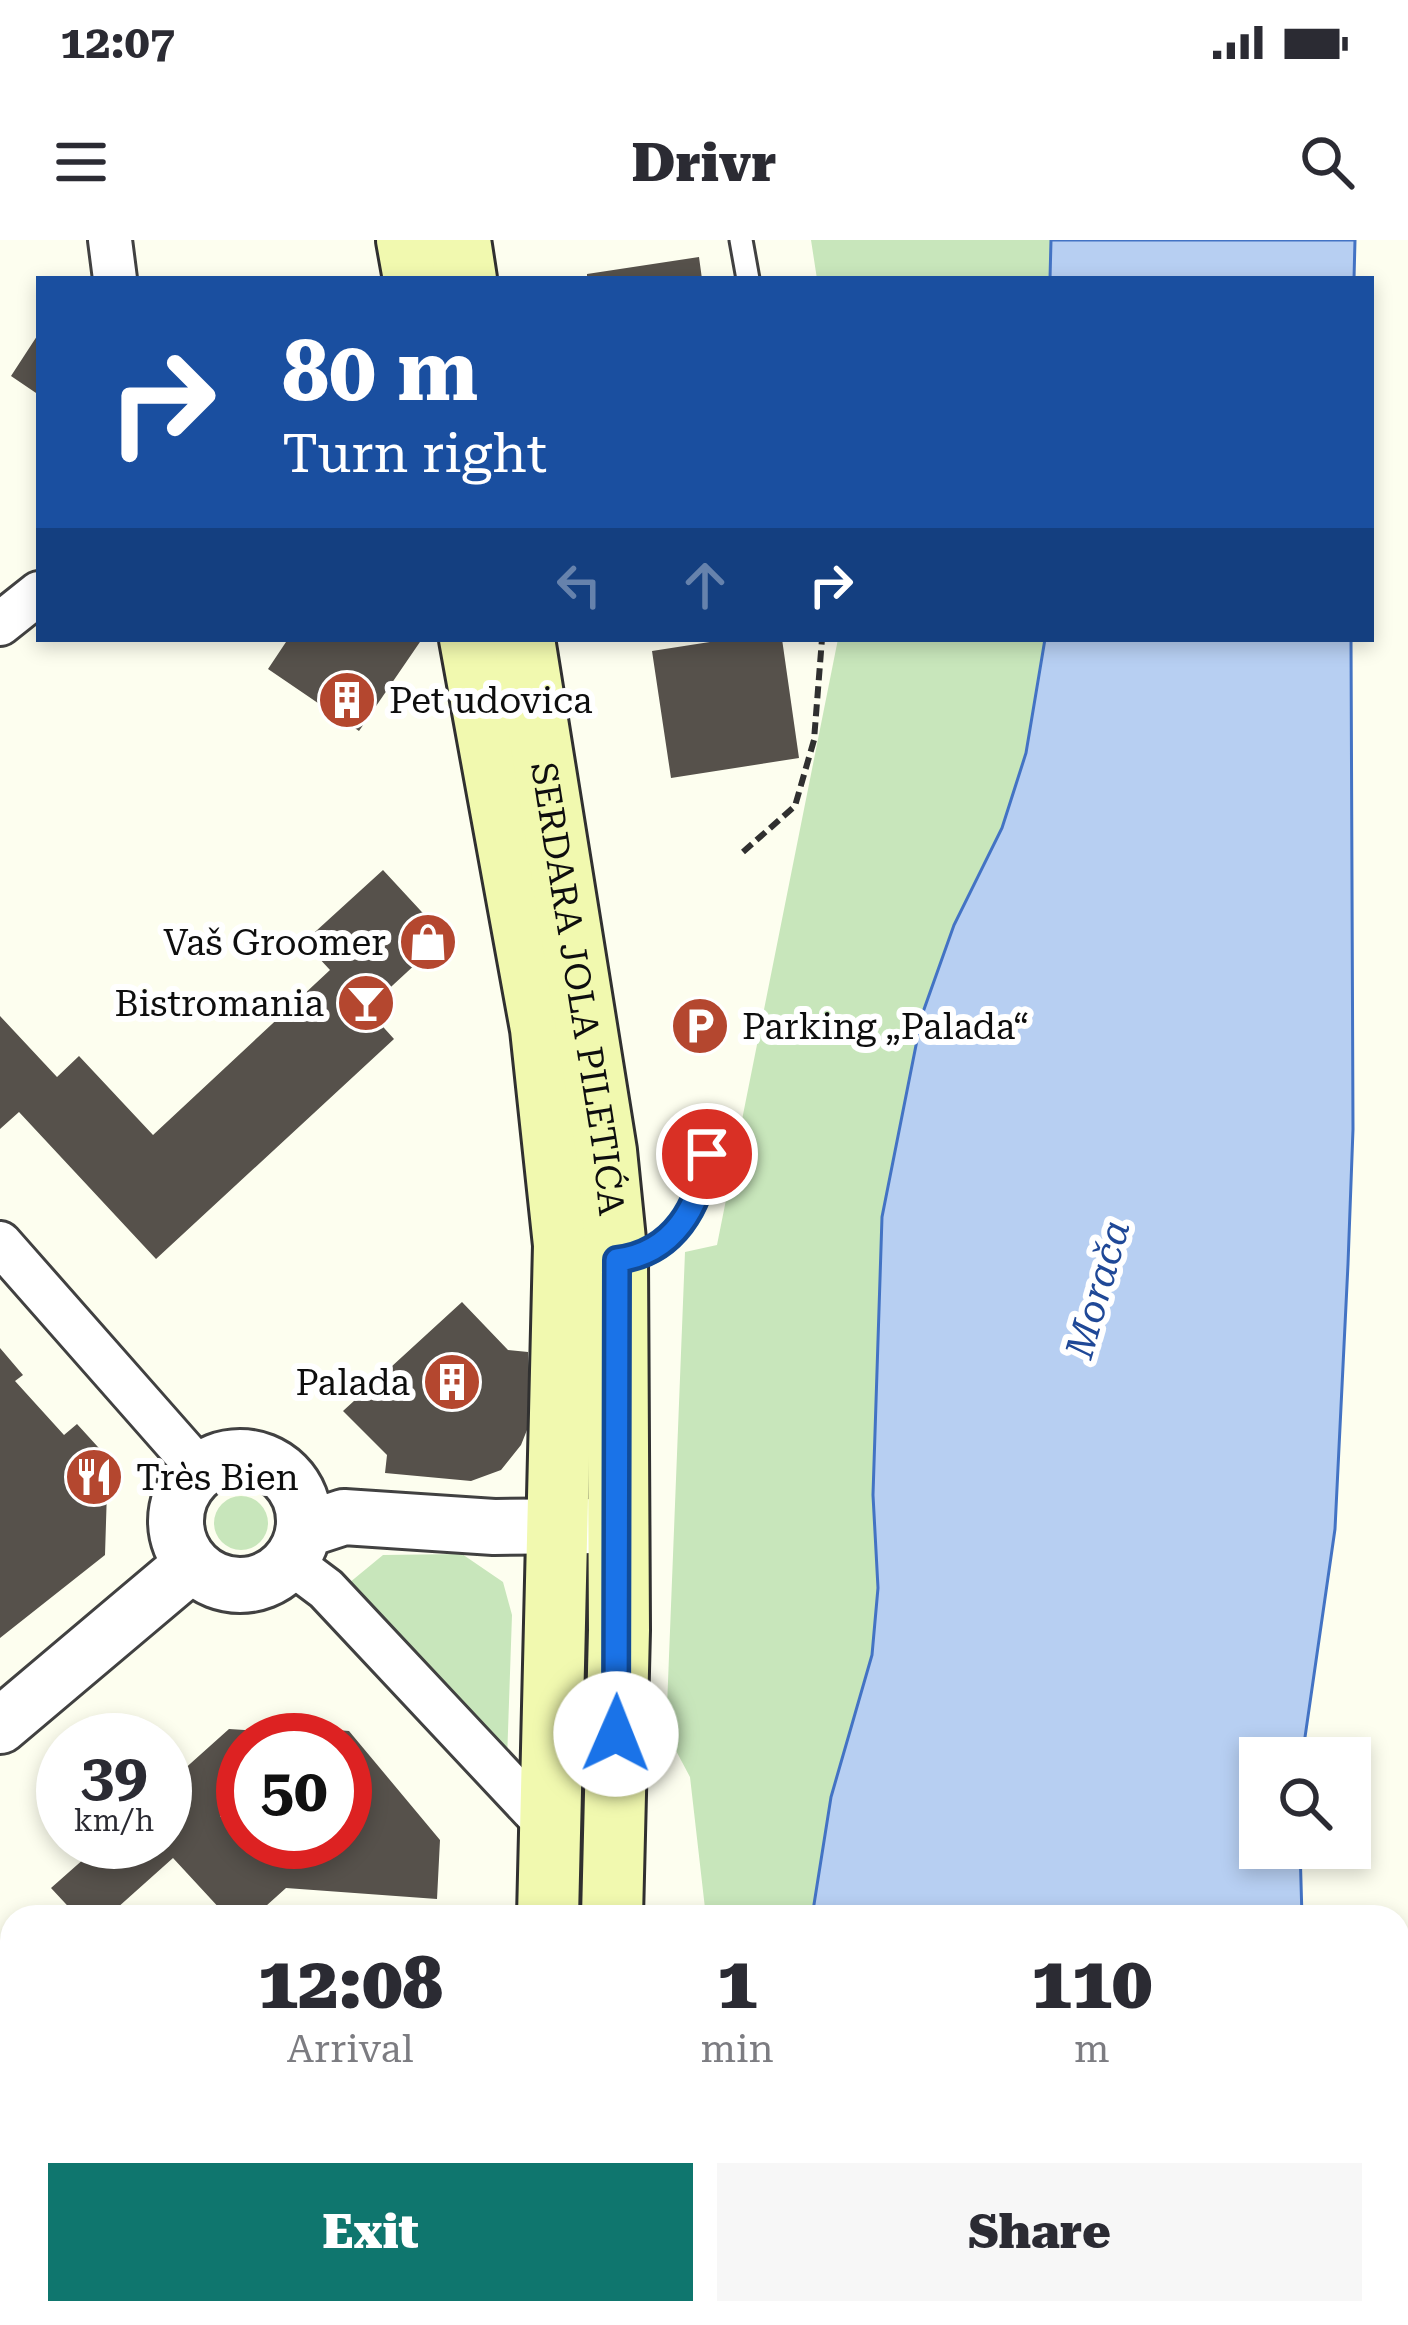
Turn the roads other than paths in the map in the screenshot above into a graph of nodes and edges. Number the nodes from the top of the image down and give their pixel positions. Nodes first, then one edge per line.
1 (110, 240) edge
2 (407, 240) edge
3 (460, 240) edge
4 (741, 240) edge
5 (116, 276) edge
6 (413, 276) edge
7 (466, 276) edge
8 (747, 276) edge
9 (36, 595) edge
10 (0, 624) edge
11 (471, 642) edge
12 (524, 642) edge
13 (707, 1154) dead end
14 (0, 1243) edge
15 (617, 1260) junction
16 (200, 1470) junction
17 (617, 1525) junction
18 (554, 1527) junction
19 (297, 1546) junction
20 (192, 1564) junction
21 (0, 1726) edge
22 (550, 1828) junction
23 (548, 1905) edge
24 (611, 1905) edge

1 - 5 street
2 - 6 main road
3 - 7 main road
4 - 8 lane
9 - 10 street
11 - 18 main road, SERDARA JOLA PILETIĆA
12 - 15 main road, SERDARA JOLA PILETIĆA
13 - 15 lane
14 - 16 street
15 - 17 main road, SERDARA JOLA PILETIĆA
16 - 19 street
16 - 20 street
17 - 18 street
17 - 24 main road, SERDARA JOLA PILETIĆA
18 - 19 street
18 - 22 main road, SERDARA JOLA PILETIĆA
19 - 20 street
19 - 22 street
20 - 21 street
22 - 23 main road, SERDARA JOLA PILETIĆA

